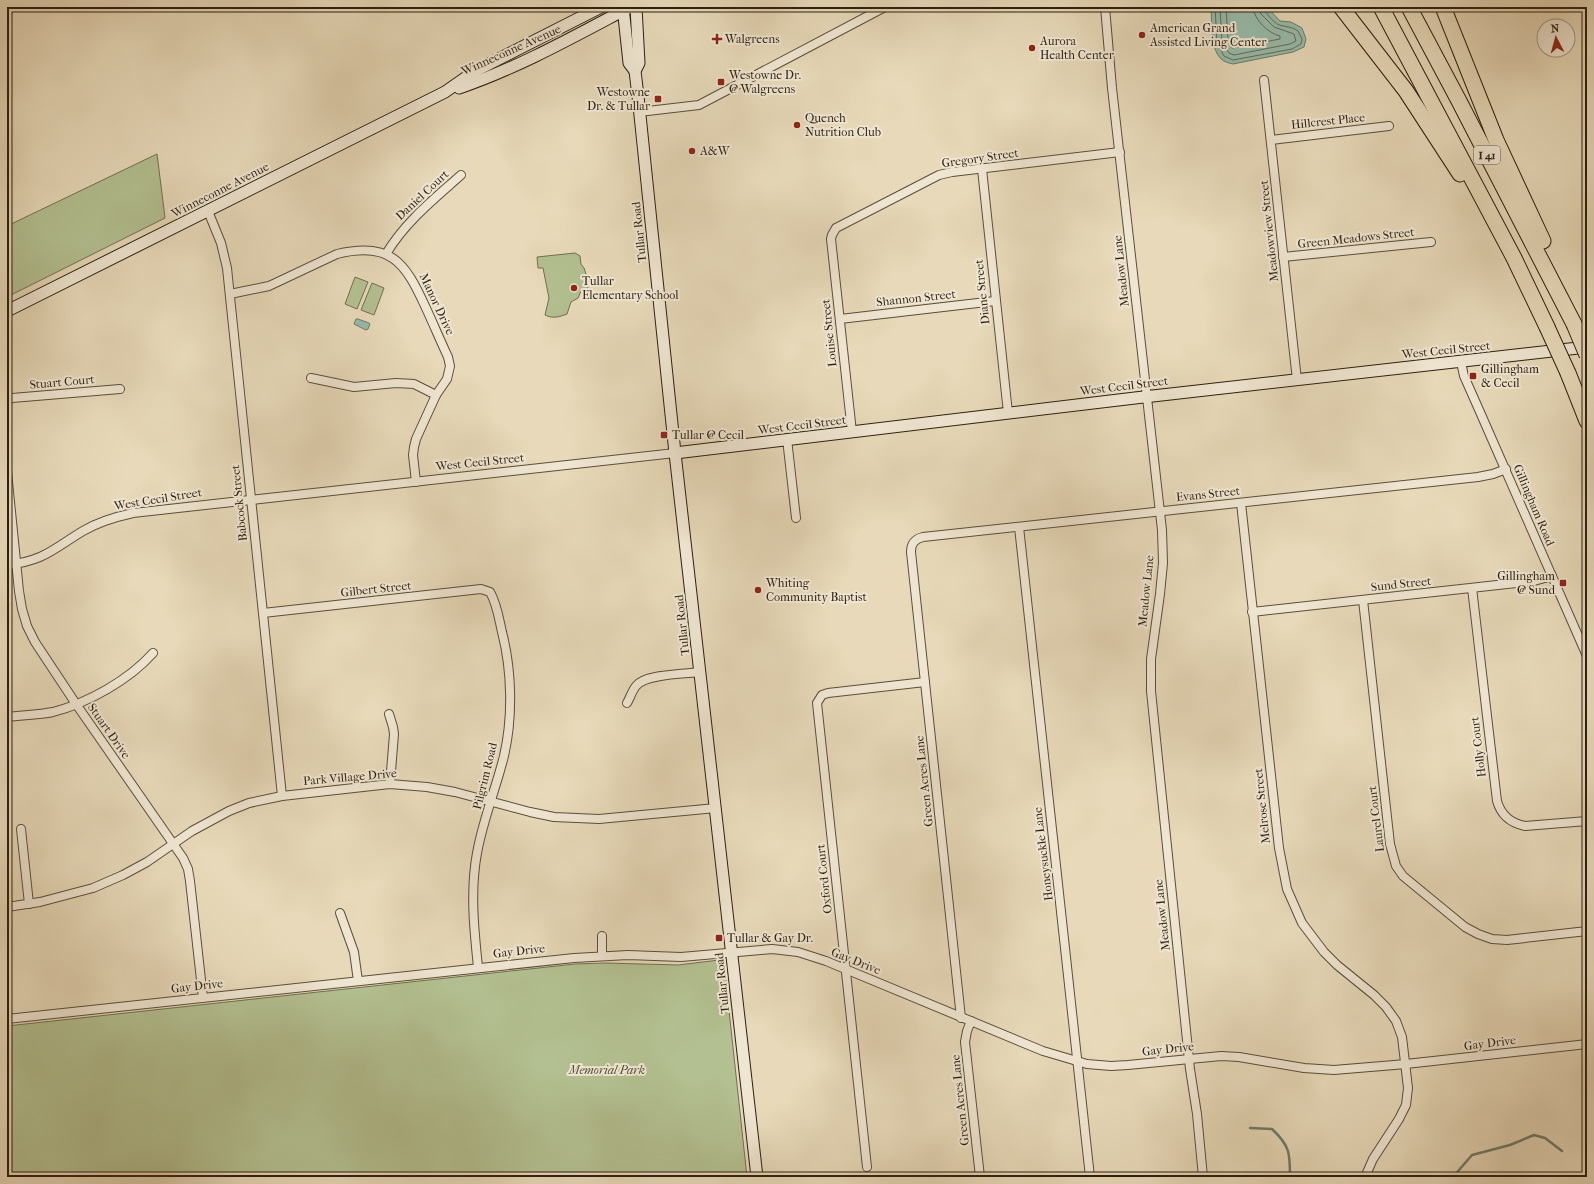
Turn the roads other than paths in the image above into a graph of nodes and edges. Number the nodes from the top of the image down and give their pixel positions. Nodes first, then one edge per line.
1 (601, 7) edge
2 (636, 7) edge
3 (885, 7) edge
4 (1104, 7) edge
5 (1341, 7) edge
6 (1381, 7) edge
7 (1409, 7) edge
8 (1443, 7) edge
9 (625, 8) edge
10 (635, 71) junction
11 (1264, 80) dead end
12 (445, 92) junction
13 (639, 112) junction
14 (1388, 126) dead end
15 (1271, 140) junction
16 (1120, 152) junction
17 (982, 169) junction
18 (461, 175) dead end
19 (208, 211) junction
20 (1498, 227) junction
21 (833, 231) joint
22 (1431, 242) dead end
23 (386, 254) junction
24 (1283, 258) junction
25 (230, 294) junction
26 (995, 301) junction
27 (1564, 303) junction
28 (7, 311) edge
29 (840, 318) junction
30 (1587, 347) edge
31 (1587, 355) edge
32 (1461, 362) junction
33 (311, 378) dead end
34 (1297, 380) junction
35 (120, 389) dead end
36 (436, 395) junction
37 (1147, 397) junction
38 (7, 401) edge
39 (1008, 413) junction
40 (1587, 421) edge
41 (852, 432) junction
42 (787, 439) junction
43 (675, 453) junction
44 (1506, 469) junction
45 (7, 472) edge
46 (416, 482) junction
47 (251, 500) junction
48 (1241, 503) junction
49 (1161, 511) junction
50 (796, 518) dead end
51 (1019, 527) junction
52 (913, 543) joint
53 (16, 564) junction
54 (7, 565) edge
55 (1552, 576) junction
56 (1472, 588) junction
57 (490, 592) joint
58 (1363, 600) junction
59 (1252, 612) junction
60 (263, 613) junction
61 (152, 653) dead end
62 (1587, 656) edge
63 (700, 672) junction
64 (925, 682) junction
65 (627, 703) dead end
66 (76, 704) junction
67 (389, 714) dead end
68 (7, 717) edge
69 (390, 784) junction
70 (282, 796) junction
71 (491, 801) junction
72 (716, 808) junction
73 (1587, 821) edge
74 (21, 829) dead end
75 (174, 845) junction
76 (29, 904) junction
77 (7, 907) edge
78 (340, 913) dead end
79 (1587, 931) edge
80 (602, 936) dead end
81 (731, 952) junction
82 (602, 956) junction
83 (478, 968) junction
84 (846, 969) junction
85 (358, 981) junction
86 (203, 998) junction
87 (962, 1018) junction
88 (7, 1019) edge
89 (971, 1021) junction
90 (1587, 1044) edge
91 (1189, 1058) junction
92 (1078, 1062) junction
93 (1406, 1064) junction
94 (867, 1167) dead end
95 (757, 1177) edge
96 (980, 1177) edge
97 (1090, 1177) edge
98 (1203, 1177) edge
99 (1365, 1177) edge

1 - 12 main road, Winneconne Avenue
2 - 10 main road, Tullar Road
3 - 13 street
4 - 16 street, Meadow Lane
5 - 20 highway
6 - 20 highway, I 41
7 - 27 highway, I 41
8 - 27 highway
9 - 10 main road, Tullar Road
9 - 12 main road, Winneconne Avenue
10 - 13 main road, Tullar Road
11 - 15 street, Meadowview Street
12 - 19 main road, Winneconne Avenue
13 - 43 main road, Tullar Road
14 - 15 street, Hillcrest Place
15 - 24 street, Meadowview Street
16 - 17 street, Gregory Street
16 - 37 street, Meadow Lane
17 - 21 street, Gregory Street
17 - 26 street, Diane Street
18 - 23 street, Daniel Court
19 - 25 street, Babcock Street
19 - 28 main road, Winneconne Avenue
20 - 40 highway, I 41, bridge
21 - 29 street, Louise Street
22 - 24 street, Green Meadows Street
23 - 25 street, Manor Drive
23 - 36 street, Manor Drive
24 - 34 street, Meadowview Street
25 - 47 street, Babcock Street
26 - 29 street, Shannon Street
26 - 39 street, Diane Street
27 - 31 highway, I 41, bridge
29 - 41 street, Louise Street
30 - 32 main road, West Cecil Street
32 - 34 main road, West Cecil Street
32 - 44 street, Gillingham Road
33 - 36 street
34 - 37 main road, West Cecil Street
35 - 38 street, Stuart Court
36 - 46 street, Manor Drive
37 - 39 main road, West Cecil Street
37 - 49 street, Meadow Lane
39 - 41 main road, West Cecil Street
41 - 42 main road, West Cecil Street
42 - 43 main road, West Cecil Street
42 - 50 street
43 - 46 street, West Cecil Street
43 - 63 main road, Tullar Road
44 - 48 street, Evans Street
44 - 55 street, Gillingham Road
45 - 53 street, Stuart Drive
46 - 47 street, West Cecil Street
47 - 53 street, West Cecil Street
47 - 60 street, Babcock Street
48 - 49 street, Evans Street
48 - 59 street, Melrose Street
49 - 51 street, Evans Street
49 - 91 street, Meadow Lane
51 - 52 street, Evans Street
51 - 92 street, Honeysuckle Lane
52 - 64 street, Green Acres Lane
53 - 54 street, West Cecil Street
53 - 66 street, Stuart Drive
55 - 56 street, Sund Street
55 - 62 street, Gillingham Road
56 - 58 street, Sund Street
56 - 73 street, Holly Court
57 - 60 street, Gilbert Street
57 - 71 street, Pilgrim Road
58 - 59 street, Sund Street
58 - 79 street, Laurel Court
59 - 93 street, Melrose Street
60 - 70 street, Babcock Street
61 - 66 street
63 - 65 street
63 - 72 main road, Tullar Road
64 - 84 street, Oxford Court
64 - 87 street, Green Acres Lane
66 - 68 street
66 - 75 street, Stuart Drive
67 - 69 street
69 - 70 street, Park Village Drive
69 - 71 street, Park Village Drive
70 - 75 street, Park Village Drive
71 - 72 street, Park Village Drive
71 - 83 street, Pilgrim Road
72 - 81 main road, Tullar Road
74 - 76 street
75 - 76 street, Park Village Drive
75 - 86 street, Stuart Drive
76 - 77 street, Park Village Drive
78 - 85 street
80 - 82 street
81 - 82 street, Gay Drive
81 - 84 street, Gay Drive
81 - 95 main road, Tullar Road
82 - 83 street, Gay Drive
83 - 85 street, Gay Drive
84 - 87 street, Gay Drive
84 - 94 street, Oxford Court
85 - 86 street, Gay Drive
86 - 88 street, Gay Drive
87 - 89 street, Gay Drive
89 - 92 street, Gay Drive
89 - 96 street, Green Acres Lane
90 - 93 street, Gay Drive
91 - 92 street, Gay Drive
91 - 93 street, Gay Drive
91 - 98 street, Meadow Lane
92 - 97 street, Honeysuckle Lane
93 - 99 street, Melrose Street

